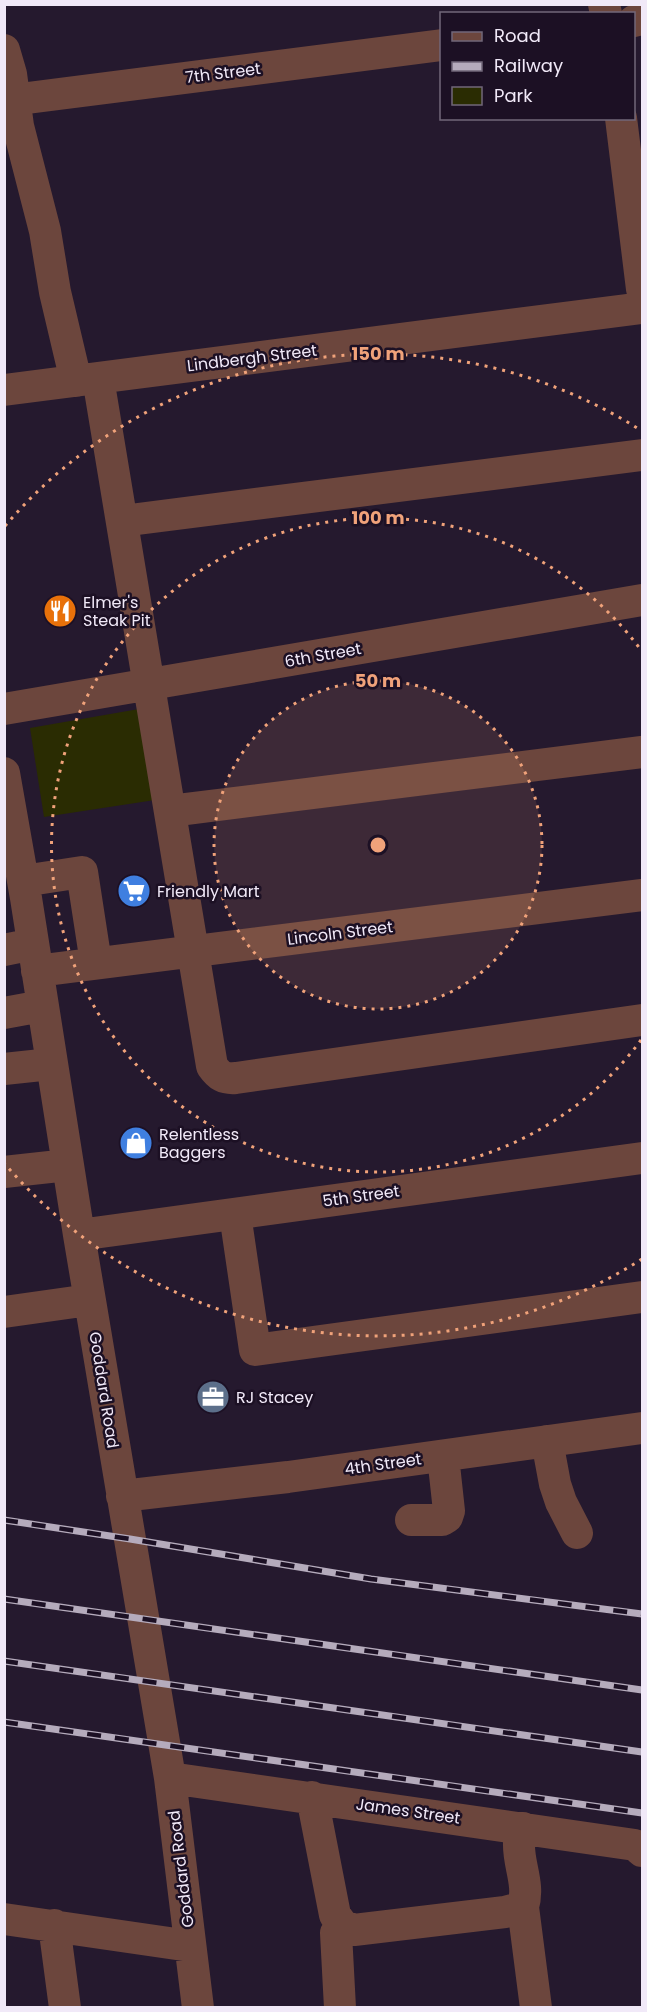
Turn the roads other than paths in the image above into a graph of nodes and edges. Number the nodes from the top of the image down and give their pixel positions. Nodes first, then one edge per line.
1 (440, 45) edge
2 (4, 50) edge
3 (9, 100) edge
4 (621, 120) edge
5 (642, 289) edge
6 (642, 308) edge
7 (87, 379) junction
8 (4, 390) edge
9 (642, 455) edge
10 (122, 521) junction
11 (642, 600) edge
12 (149, 684) junction
13 (4, 709) edge
14 (642, 752) edge
15 (4, 773) edge
16 (170, 811) junction
17 (18, 893) edge
18 (642, 895) edge
19 (193, 951) junction
20 (25, 955) edge
21 (96, 963) junction
22 (42, 1006) junction
23 (4, 1013) edge
24 (642, 1020) edge
25 (51, 1064) junction
26 (4, 1069) edge
27 (642, 1158) edge
28 (68, 1165) junction
29 (4, 1172) edge
30 (235, 1214) junction
31 (79, 1235) junction
32 (642, 1297) edge
33 (89, 1300) junction
34 (4, 1312) edge
35 (642, 1428) edge
36 (548, 1441) junction
37 (443, 1456) junction
38 (122, 1496) junction
39 (411, 1520) dead end
40 (577, 1533) dead end
41 (170, 1778) junction
42 (312, 1797) junction
43 (523, 1828) junction
44 (642, 1851) edge
45 (523, 1907) junction
46 (4, 1919) edge
47 (54, 1925) junction
48 (343, 1926) junction
49 (190, 1946) junction
50 (65, 2007) edge
51 (198, 2007) edge
52 (340, 2007) edge
53 (536, 2007) edge

1 - 3 street, 7th Street
2 - 3 street
3 - 7 street
4 - 5 street
6 - 7 street, Lindbergh Street
7 - 8 street, Lindbergh Street
7 - 10 street
9 - 10 street
10 - 12 street
11 - 12 street, 6th Street
12 - 13 street, 6th Street
12 - 16 street
14 - 16 street
15 - 17 street, Goddard Road
16 - 19 street
17 - 20 street, Goddard Road
17 - 21 street
18 - 19 street, Lincoln Street
19 - 21 street, Lincoln Street
19 - 24 street
20 - 21 street, Lincoln Street
20 - 22 street, Goddard Road
22 - 23 street
22 - 25 street, Goddard Road
25 - 26 street
25 - 28 street, Goddard Road
27 - 30 street, 5th Street
28 - 29 street
28 - 31 street, Goddard Road
30 - 31 street, 5th Street
30 - 32 street
31 - 33 street, Goddard Road
33 - 34 street
33 - 38 street, Goddard Road
35 - 36 street, 4th Street
36 - 37 street, 4th Street
36 - 40 street
37 - 38 street, 4th Street
37 - 39 street
38 - 41 street, Goddard Road
41 - 42 street, James Street
41 - 49 street, Goddard Road
42 - 43 street, James Street
42 - 48 street
43 - 44 street, James Street
43 - 45 street
45 - 48 street
45 - 53 street
46 - 47 street
47 - 49 street
47 - 50 street
48 - 52 street
49 - 51 street, Goddard Road

